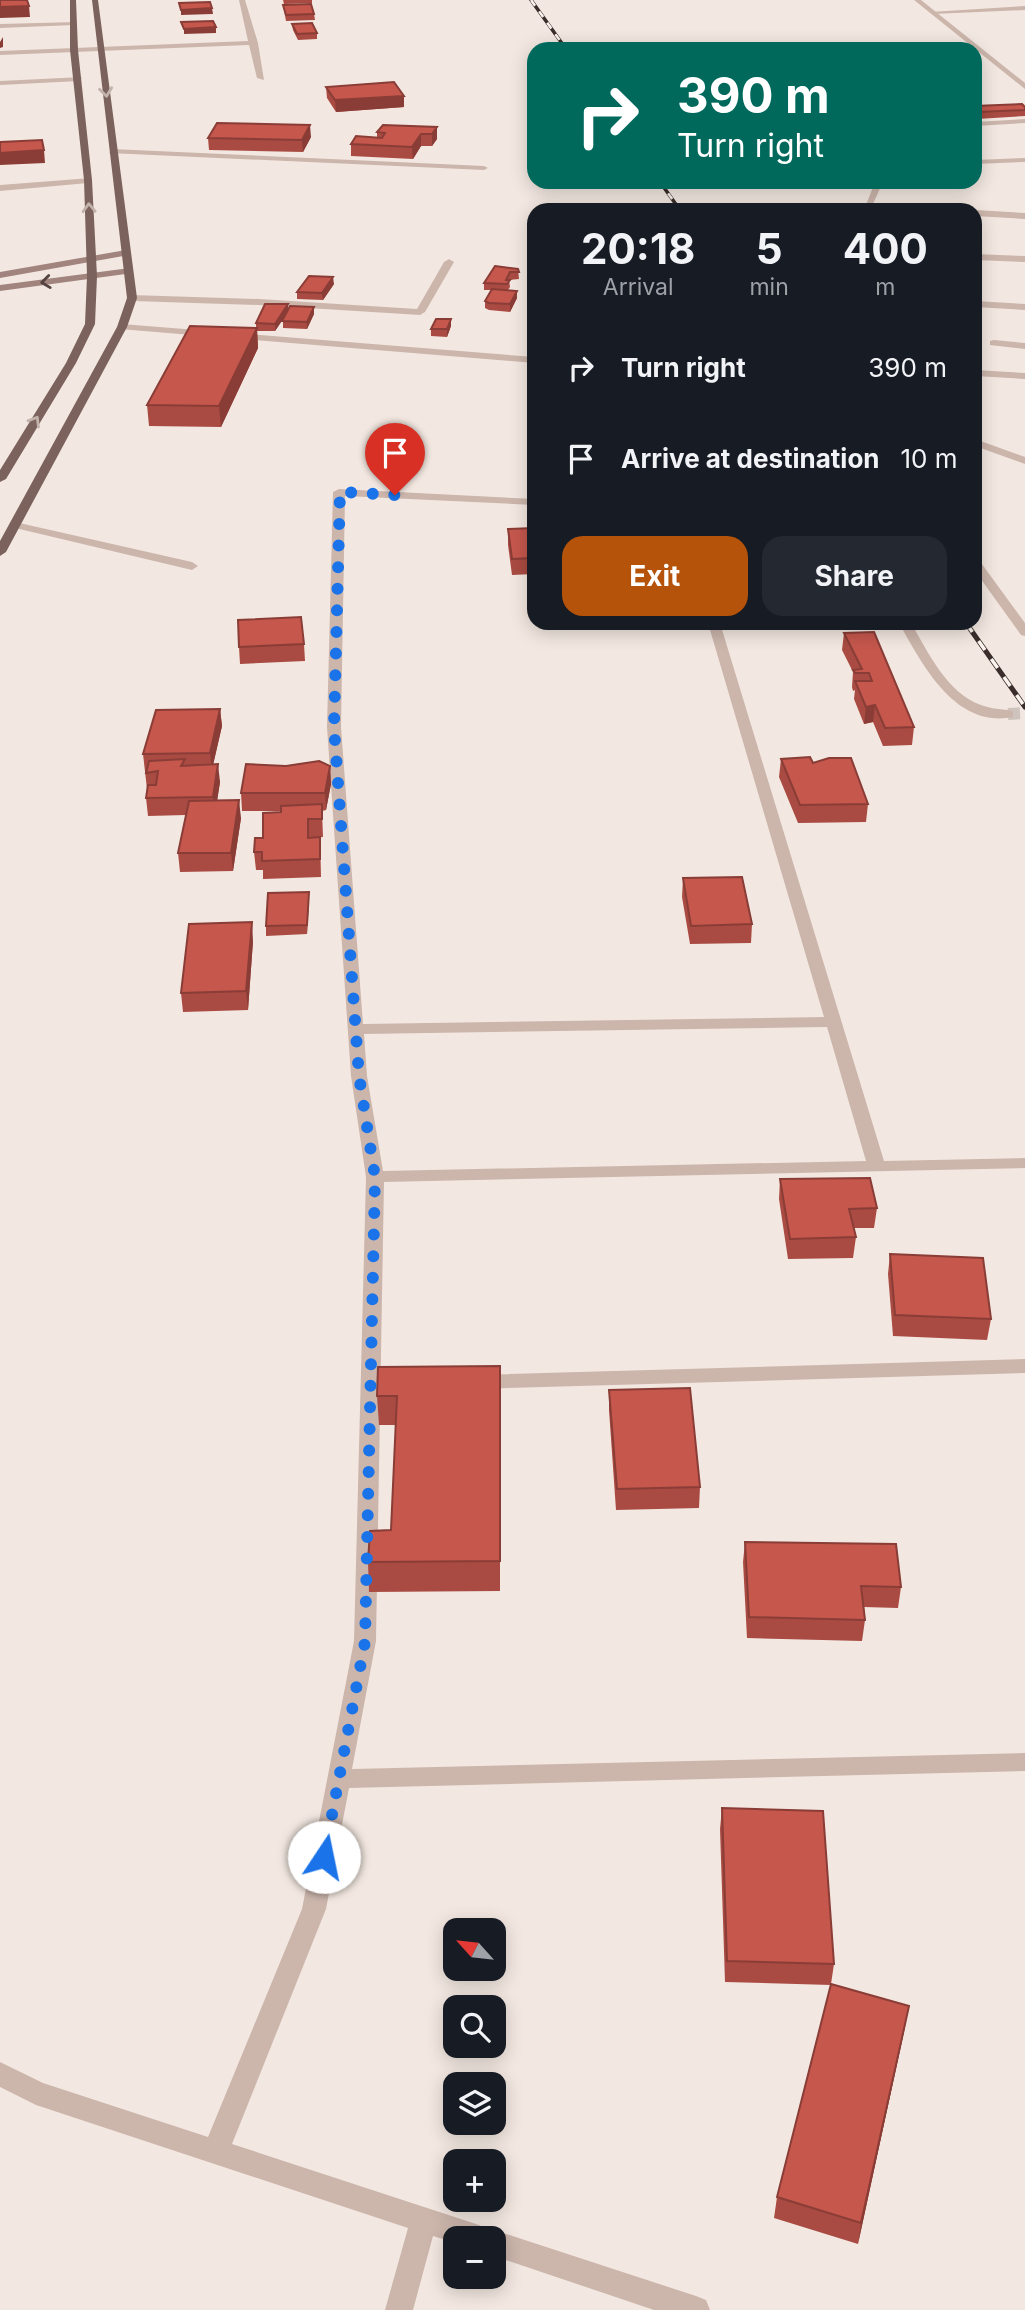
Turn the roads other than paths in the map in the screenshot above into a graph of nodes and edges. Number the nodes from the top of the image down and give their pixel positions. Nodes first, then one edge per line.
1 (73, 0) edge
2 (96, 0) edge
3 (242, 0) edge
4 (918, 0) edge
5 (1025, 8) edge
6 (933, 12) junction
7 (74, 23) junction
8 (0, 26) edge
9 (970, 42) edge
10 (254, 43) junction
11 (100, 49) junction
12 (74, 50) junction
13 (982, 52) edge
14 (0, 54) edge
15 (261, 78) dead end
16 (79, 79) junction
17 (0, 83) edge
18 (1025, 87) edge
19 (1025, 121) edge
20 (982, 124) edge
21 (112, 151) junction
22 (1025, 160) edge
23 (982, 162) edge
24 (484, 168) dead end
25 (88, 180) junction
26 (0, 188) edge
27 (982, 213) edge
28 (1025, 216) edge
29 (126, 254) junction
30 (982, 257) edge
31 (91, 258) junction
32 (1025, 259) edge
33 (449, 262) dead end
34 (130, 271) junction
35 (0, 275) edge
36 (92, 276) junction
37 (0, 288) edge
38 (132, 298) junction
39 (982, 304) edge
40 (1025, 307) edge
41 (122, 327) junction
42 (995, 343) dead end
43 (1025, 346) edge
44 (527, 359) edge
45 (982, 373) edge
46 (1025, 376) edge
47 (982, 445) edge
48 (1025, 461) edge
49 (0, 479) edge
50 (527, 502) edge
51 (16, 525) junction
52 (0, 552) edge
53 (192, 566) dead end
54 (982, 574) edge
55 (716, 630) edge
56 (909, 630) edge
57 (1025, 632) edge
58 (1007, 714) tunnel mouth
59 (834, 1022) junction
60 (355, 1029) junction
61 (1025, 1163) edge
62 (877, 1168) junction
63 (375, 1177) junction
64 (1025, 1366) edge
65 (453, 1383) edge
66 (1025, 1762) edge
67 (338, 1779) junction
68 (0, 2074) edge
69 (216, 2151) junction
70 (424, 2220) junction
71 (443, 2226) edge
72 (506, 2247) edge
73 (399, 2310) edge
74 (696, 2310) edge

1 - 7 main road
2 - 11 main road
3 - 10 street
4 - 6 street
5 - 6 street
6 - 9 street
7 - 8 street
7 - 12 main road
10 - 11 street
10 - 15 street
11 - 12 street
11 -> 21 main road
12 - 14 street
12 - 16 main road
13 - 18 street
16 - 17 street
16 - 25 main road
19 - 20 street
21 - 24 street
21 - 29 main road
22 - 23 street
25 - 26 street
31 -> 25 main road
27 - 28 street
29 - 31 main road
29 - 34 main road
30 - 32 street
31 - 35 main road
31 - 36 main road
33 - 38 street
34 - 36 main road
34 - 38 main road
36 -> 37 main road
49 -> 36 main road
38 - 41 main road
39 - 40 street
41 - 44 street
41 - 51 main road
42 - 43 street
45 - 46 street
47 - 48 street
50 - 60 street
51 - 52 main road
51 - 53 street
54 - 57 street
55 - 59 street
56 - 58 street
59 - 60 street
59 - 62 street
60 - 63 street
61 - 62 street
62 - 63 street
63 - 67 street
64 - 65 street
66 - 67 street
67 - 69 street
68 - 69 street
69 - 70 street
70 - 71 street
70 - 73 street
72 - 74 street

